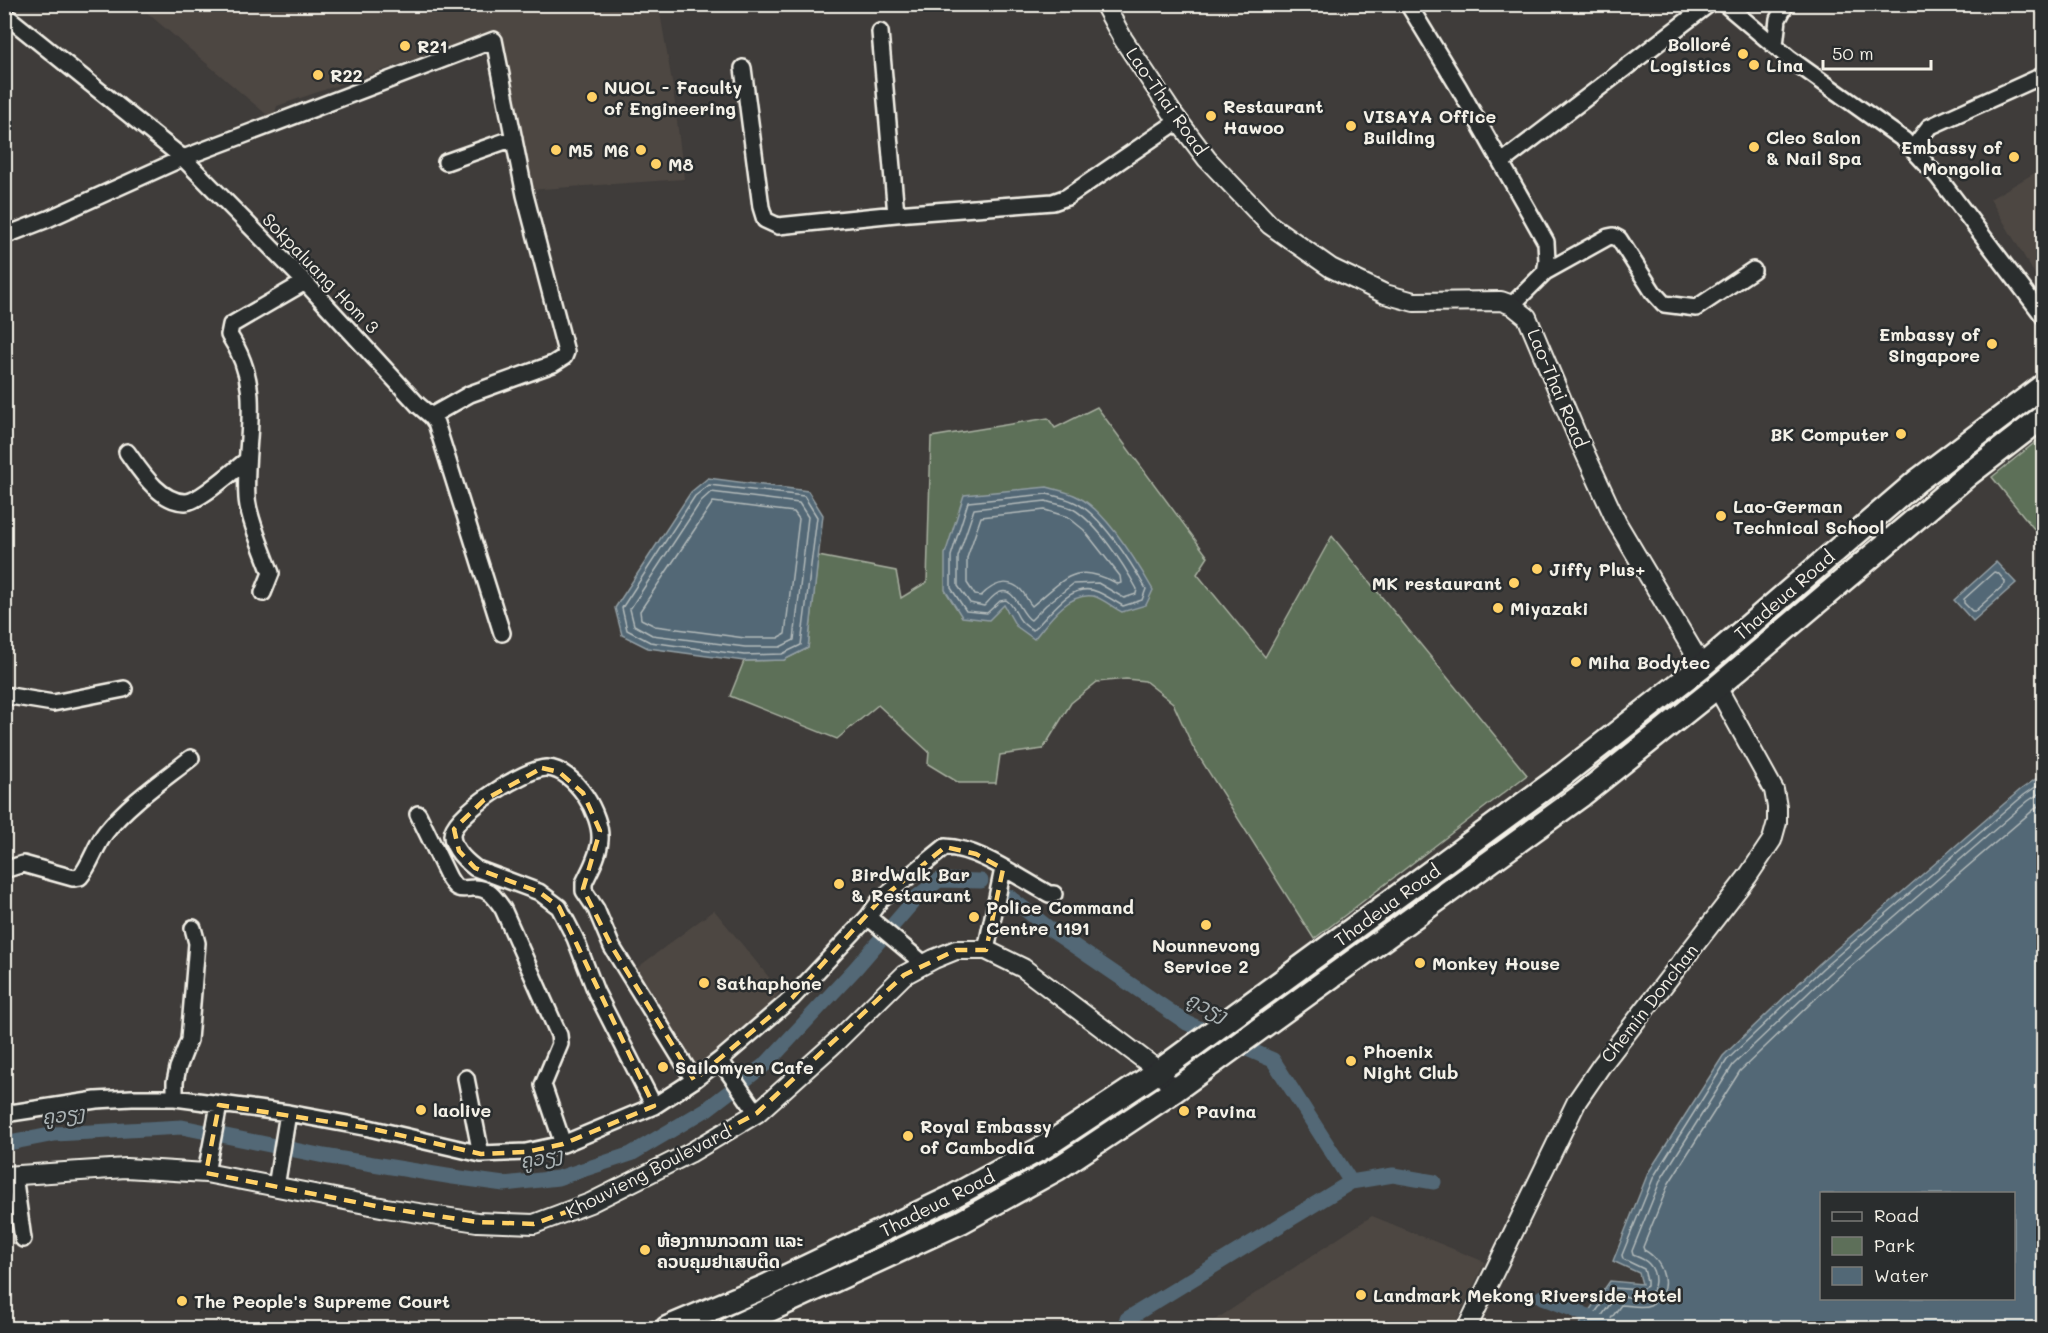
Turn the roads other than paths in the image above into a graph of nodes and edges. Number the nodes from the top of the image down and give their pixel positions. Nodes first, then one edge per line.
1 (1104, 4) edge
2 (1408, 4) edge
3 (1709, 4) edge
4 (1725, 4) edge
5 (1786, 4) edge
6 (4, 14) edge
7 (880, 32) dead end
8 (1775, 45) junction
9 (743, 68) dead end
10 (2043, 75) edge
11 (1178, 121) junction
12 (514, 138) junction
13 (1916, 151) junction
14 (183, 158) junction
15 (446, 162) dead end
16 (1502, 162) junction
17 (896, 214) junction
18 (4, 236) edge
19 (1753, 270) dead end
20 (1545, 272) junction
21 (305, 282) junction
22 (1512, 305) junction
23 (2043, 317) edge
24 (2043, 386) edge
25 (431, 416) junction
26 (2043, 416) edge
27 (127, 452) dead end
28 (248, 460) junction
29 (263, 593) dead end
30 (502, 633) dead end
31 (1702, 666) junction
32 (1717, 687) junction
33 (124, 688) dead end
34 (4, 695) edge
35 (191, 758) dead end
36 (418, 814) dead end
37 (1003, 869) junction
38 (4, 870) edge
39 (1054, 894) dead end
40 (872, 920) junction
41 (193, 928) dead end
42 (986, 950) junction
43 (919, 959) junction
44 (722, 1062) junction
45 (1160, 1071) junction
46 (466, 1078) dead end
47 (694, 1080) junction
48 (1174, 1091) junction
49 (175, 1098) junction
50 (654, 1106) junction
51 (219, 1110) junction
52 (757, 1113) junction
53 (4, 1114) edge
54 (288, 1118) junction
55 (562, 1144) junction
56 (481, 1154) junction
57 (207, 1166) junction
58 (9, 1176) edge
59 (277, 1183) junction
60 (23, 1239) dead end
61 (667, 1329) edge
62 (731, 1329) edge
63 (1467, 1329) edge

1 - 11 street, Lao-Thai Road
2 - 16 street
3 - 16 street
4 - 8 street
5 - 8 street
6 - 14 street, Sokpaluang Hom 3
7 - 17 street
8 - 13 street
9 - 17 street
10 - 13 street
11 - 17 street
11 - 22 street, Lao-Thai Road
12 - 14 street
12 - 15 street
12 - 25 street
13 - 23 street
14 - 18 street
14 - 21 street, Sokpaluang Hom 3
16 - 20 street
19 - 20 street
20 - 22 street
21 - 25 street, Sokpaluang Hom 3
21 - 28 street
22 - 31 street, Lao-Thai Road
24 - 31 main road, Thadeua Road
25 - 30 street, Sokpaluang Hom 3
26 - 32 main road, Thadeua Road
27 - 28 street
28 - 29 street
31 - 32 main road
31 - 45 main road, Thadeua Road
32 - 48 main road, Thadeua Road
32 - 63 street, Chemin Donchan
33 - 34 street
35 - 38 street
36 - 55 street
37 - 39 street
37 - 40 street
37 - 42 street
40 - 43 street
40 - 44 street
41 - 49 street
42 - 43 street, Khouvieng Boulevard
42 - 45 street, Khouvieng Boulevard
43 - 52 street, Khouvieng Boulevard
44 - 47 street
44 - 52 street
45 - 48 street, Khouvieng Boulevard
45 - 61 main road, Thadeua Road
46 - 56 street
47 - 50 street
47 - 50 street
48 - 62 main road, Thadeua Road
49 - 51 street
49 - 53 street
50 - 55 street
51 - 54 street
51 - 57 street
52 - 59 street, Khouvieng Boulevard
54 - 56 street
54 - 59 street
55 - 56 street
57 - 58 street, Khouvieng Boulevard
57 - 59 street, Khouvieng Boulevard
58 - 60 street

